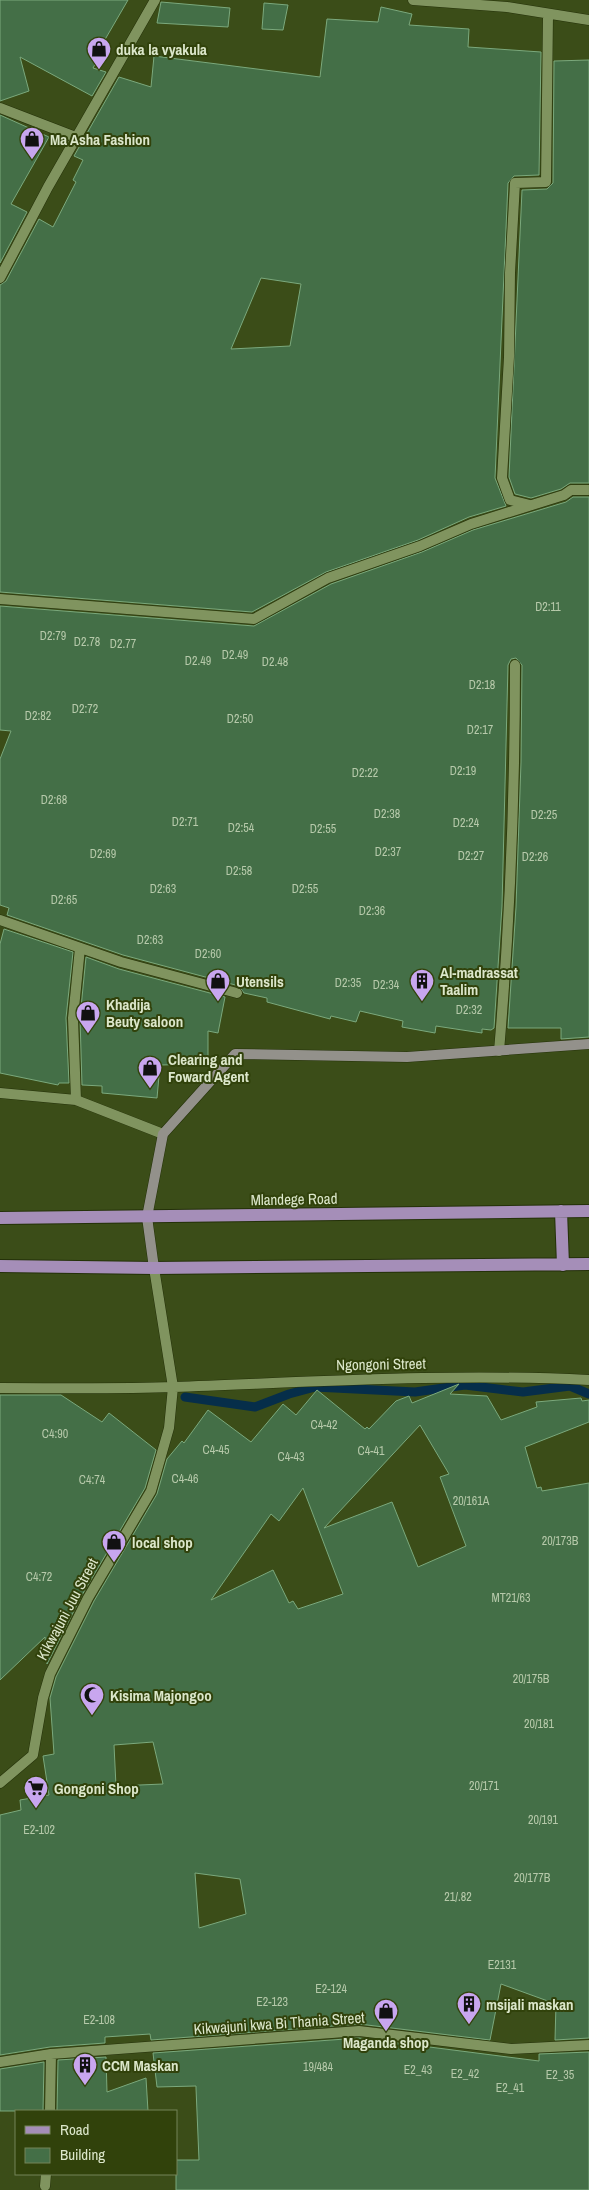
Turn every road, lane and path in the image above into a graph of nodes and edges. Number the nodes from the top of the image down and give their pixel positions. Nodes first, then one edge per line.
1 (155, 0) edge
2 (413, 0) edge
3 (507, 3) edge
4 (548, 15) junction
5 (589, 20) edge
6 (0, 108) edge
7 (78, 138) junction
8 (0, 278) edge
9 (589, 490) edge
10 (531, 506) junction
11 (0, 599) edge
12 (515, 665) dead end
13 (0, 920) edge
14 (80, 948) junction
15 (237, 993) dead end
16 (589, 1044) edge
17 (499, 1051) junction
18 (0, 1093) edge
19 (76, 1100) junction
20 (163, 1134) junction
21 (561, 1211) junction
22 (589, 1211) edge
23 (147, 1217) junction
24 (0, 1218) edge
25 (589, 1264) edge
26 (563, 1265) junction
27 (0, 1266) edge
28 (154, 1268) junction
29 (589, 1380) edge
30 (173, 1387) junction
31 (0, 1388) edge
32 (0, 1783) edge
33 (589, 2045) edge
34 (51, 2054) junction
35 (0, 2062) edge
36 (50, 2110) edge
37 (46, 2175) edge
38 (45, 2186) dead end

1 - 7 street
2 - 3 street
3 - 4 street
4 - 5 street
4 - 10 street
6 - 7 street
7 - 8 street
9 - 10 street
10 - 11 street
12 - 17 street
13 - 14 street
14 - 15 street
14 - 19 street
16 - 17 street
17 - 20 street
18 - 19 street
19 - 20 street
20 - 23 street
21 - 22 main road, Mlandege Road
21 - 23 main road, Mlandege Road
21 - 26 main road
23 - 24 main road, Mlandege Road
23 - 28 street
25 - 26 main road
26 - 28 main road
27 - 28 main road
28 - 30 street, Kikwajuni Juu Street
29 - 30 street, Ngongoni Street
30 - 31 street, Ngongoni Street
30 - 32 street, Kikwajuni Juu Street
33 - 34 street, Kikwajuni kwa Bi Thania Street
34 - 35 street, Kikwajuni kwa Bi Thania Street
34 - 36 street
37 - 38 street

